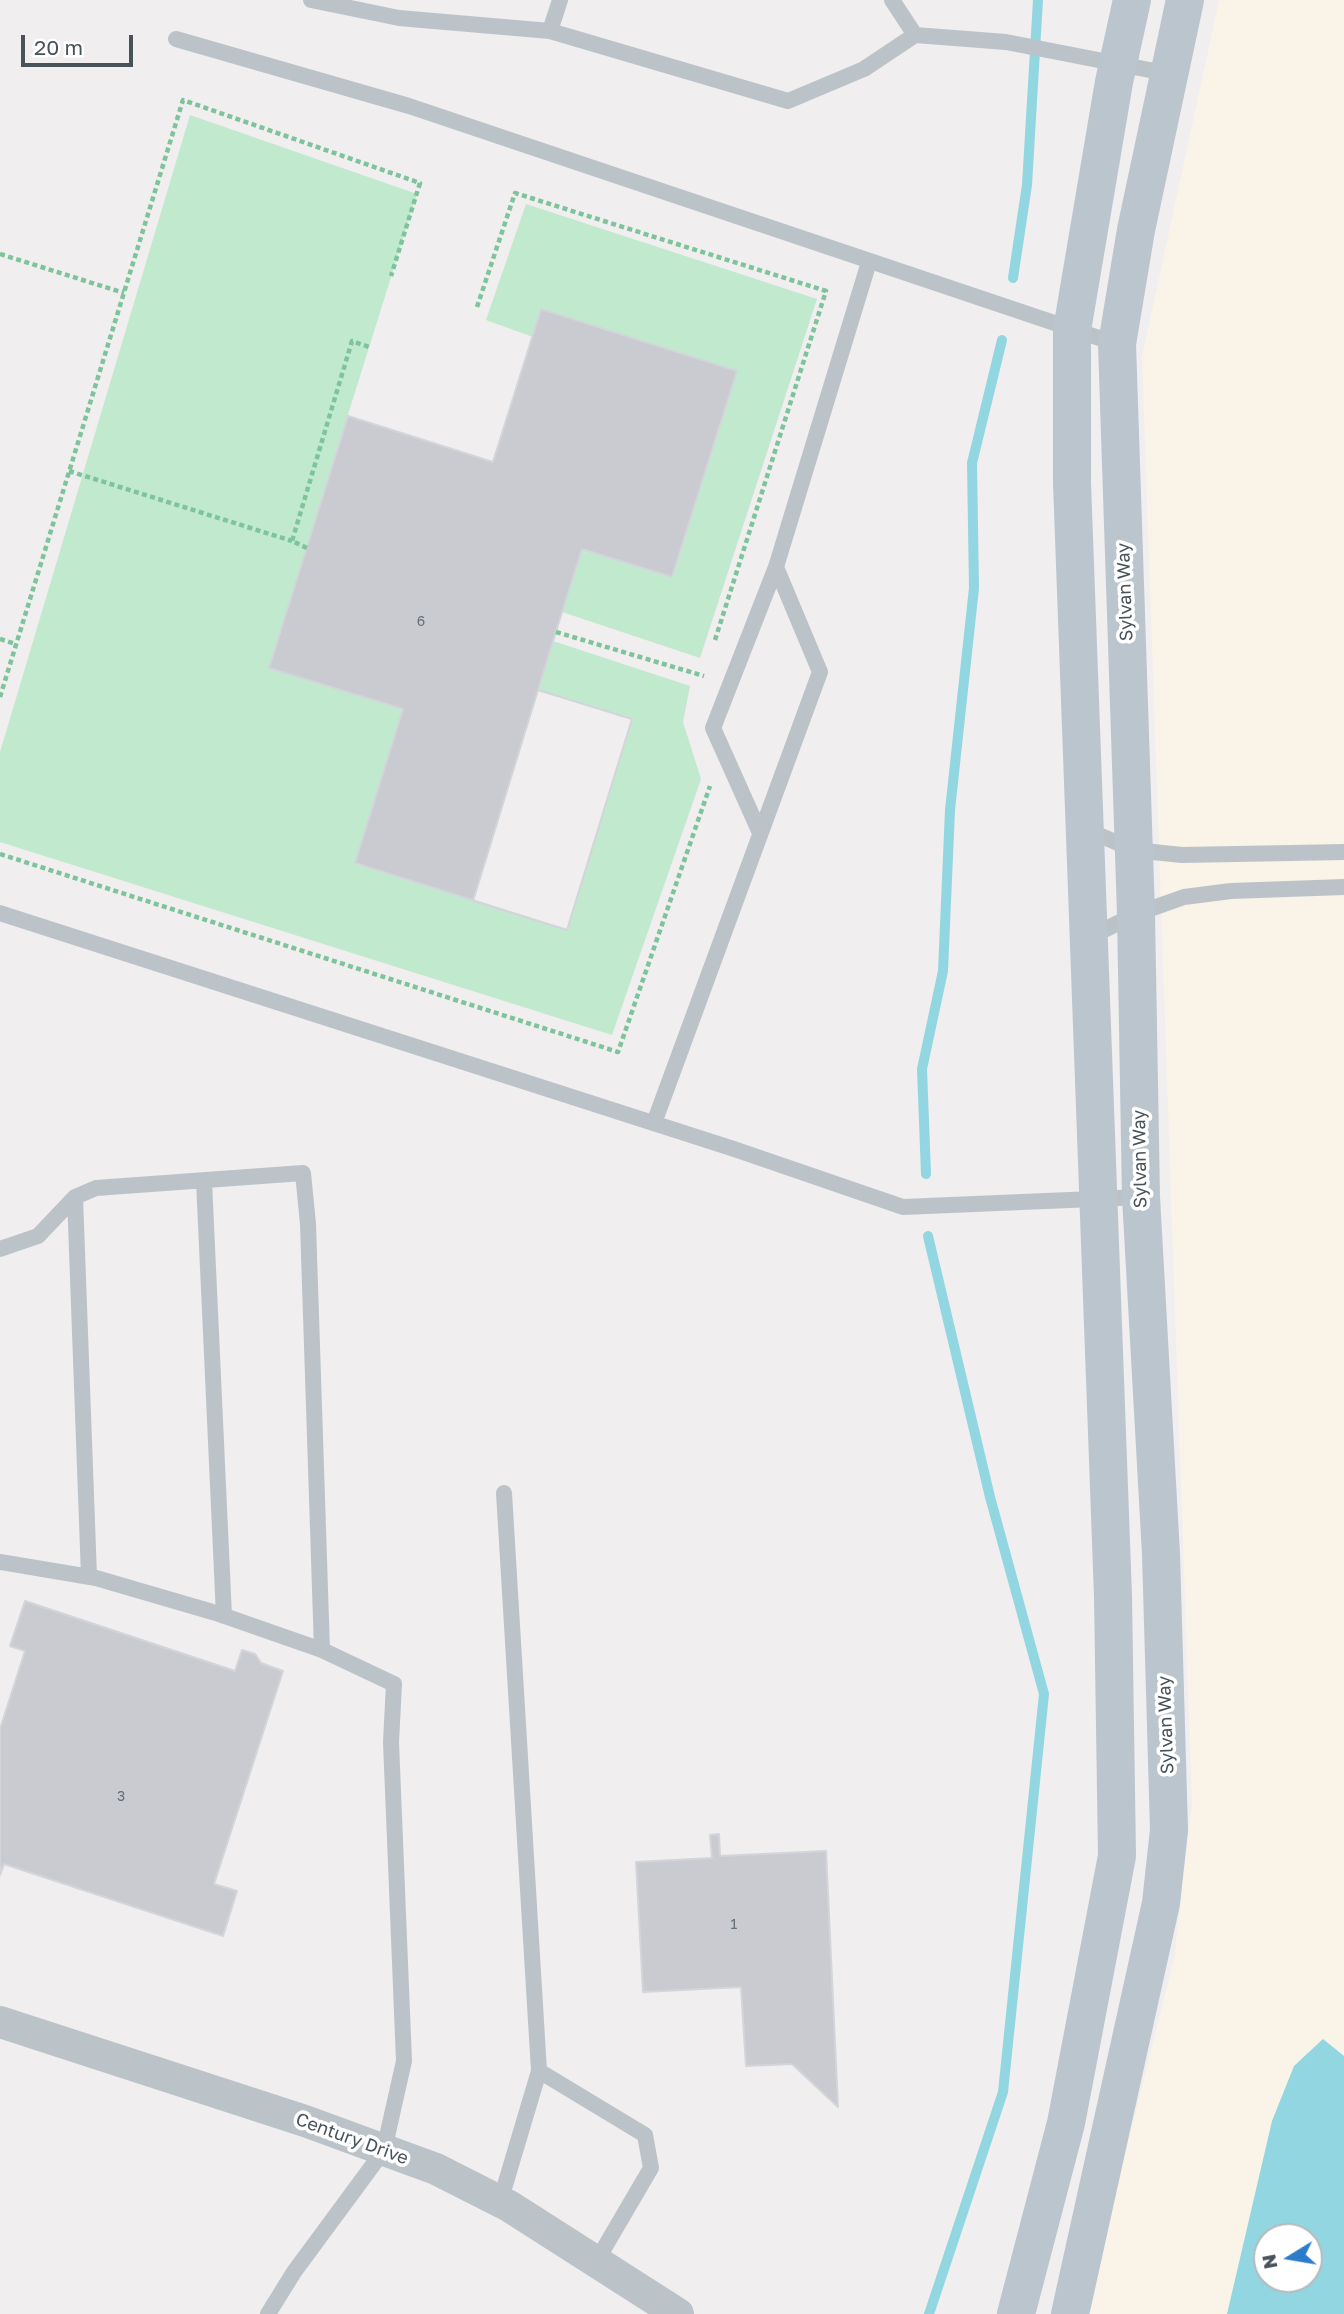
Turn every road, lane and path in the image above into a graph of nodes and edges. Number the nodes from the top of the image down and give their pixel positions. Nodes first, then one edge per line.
1 (311, 0) edge
2 (560, 0) edge
3 (892, 0) edge
4 (1132, 0) edge
5 (1185, 0) edge
6 (550, 31) junction
7 (915, 35) junction
8 (176, 39) dead end
9 (1119, 63) junction
10 (1170, 74) junction
11 (0, 254) edge
12 (869, 262) junction
13 (391, 276) dead end
14 (124, 293) junction
15 (477, 307) dead end
16 (1072, 330) junction
17 (1117, 344) junction
18 (369, 347) dead end
19 (69, 471) junction
20 (292, 541) junction
21 (307, 548) dead end
22 (776, 567) junction
23 (556, 632) dead end
24 (0, 639) edge
25 (16, 644) junction
26 (712, 649) dead end
27 (708, 662) dead end
28 (704, 676) junction
29 (701, 687) dead end
30 (0, 697) edge
31 (712, 782) dead end
32 (1084, 829) junction
33 (760, 833) junction
34 (1133, 850) junction
35 (1344, 852) edge
36 (0, 855) edge
37 (1344, 887) edge
38 (0, 913) edge
39 (1136, 914) junction
40 (1088, 938) junction
41 (654, 1123) junction
42 (204, 1181) junction
43 (75, 1197) junction
44 (1140, 1198) junction
45 (1097, 1199) junction
46 (0, 1249) edge
47 (504, 1493) dead end
48 (0, 1562) edge
49 (89, 1576) junction
50 (224, 1616) junction
51 (322, 1650) junction
52 (0, 2022) edge
53 (539, 2071) junction
54 (384, 2150) junction
55 (500, 2202) junction
56 (596, 2262) junction
57 (268, 2314) edge
58 (678, 2314) edge
59 (1016, 2314) edge
60 (1070, 2314) edge

1 - 6 lane
2 - 6 lane
3 - 7 lane
4 - 9 street
5 - 10 street, Sylvan Way
6 - 7 lane
7 - 9 lane
8 - 12 lane
9 - 10 lane
9 - 16 street
10 - 17 street, Sylvan Way
11 - 14 path
12 - 16 lane
12 - 22 lane
13 - 14 path
14 - 19 path
15 - 26 path
16 - 17 lane
16 - 32 street
17 - 34 street, Sylvan Way
18 - 20 path
19 - 20 path
19 - 25 path
20 - 21 path
22 - 33 lane
22 - 33 lane
23 - 28 path
24 - 25 path
25 - 30 path
27 - 28 path
28 - 29 path
31 - 36 path
32 - 34 lane
32 - 40 street
33 - 41 lane
34 - 35 lane
34 - 39 street, Sylvan Way
37 - 39 lane
38 - 41 lane
39 - 40 lane
39 - 44 street, Sylvan Way
40 - 45 street
41 - 45 lane
42 - 43 lane
42 - 50 lane
42 - 51 lane
43 - 46 lane
43 - 49 lane
44 - 45 lane
44 - 60 street, Sylvan Way
45 - 59 street
47 - 53 lane
48 - 49 lane
49 - 50 lane
50 - 51 lane
51 - 54 lane
52 - 54 street, Century Drive
53 - 55 lane
53 - 56 lane
54 - 55 street, Century Drive
54 - 57 lane
55 - 56 street, Century Drive
56 - 58 street, Century Drive

